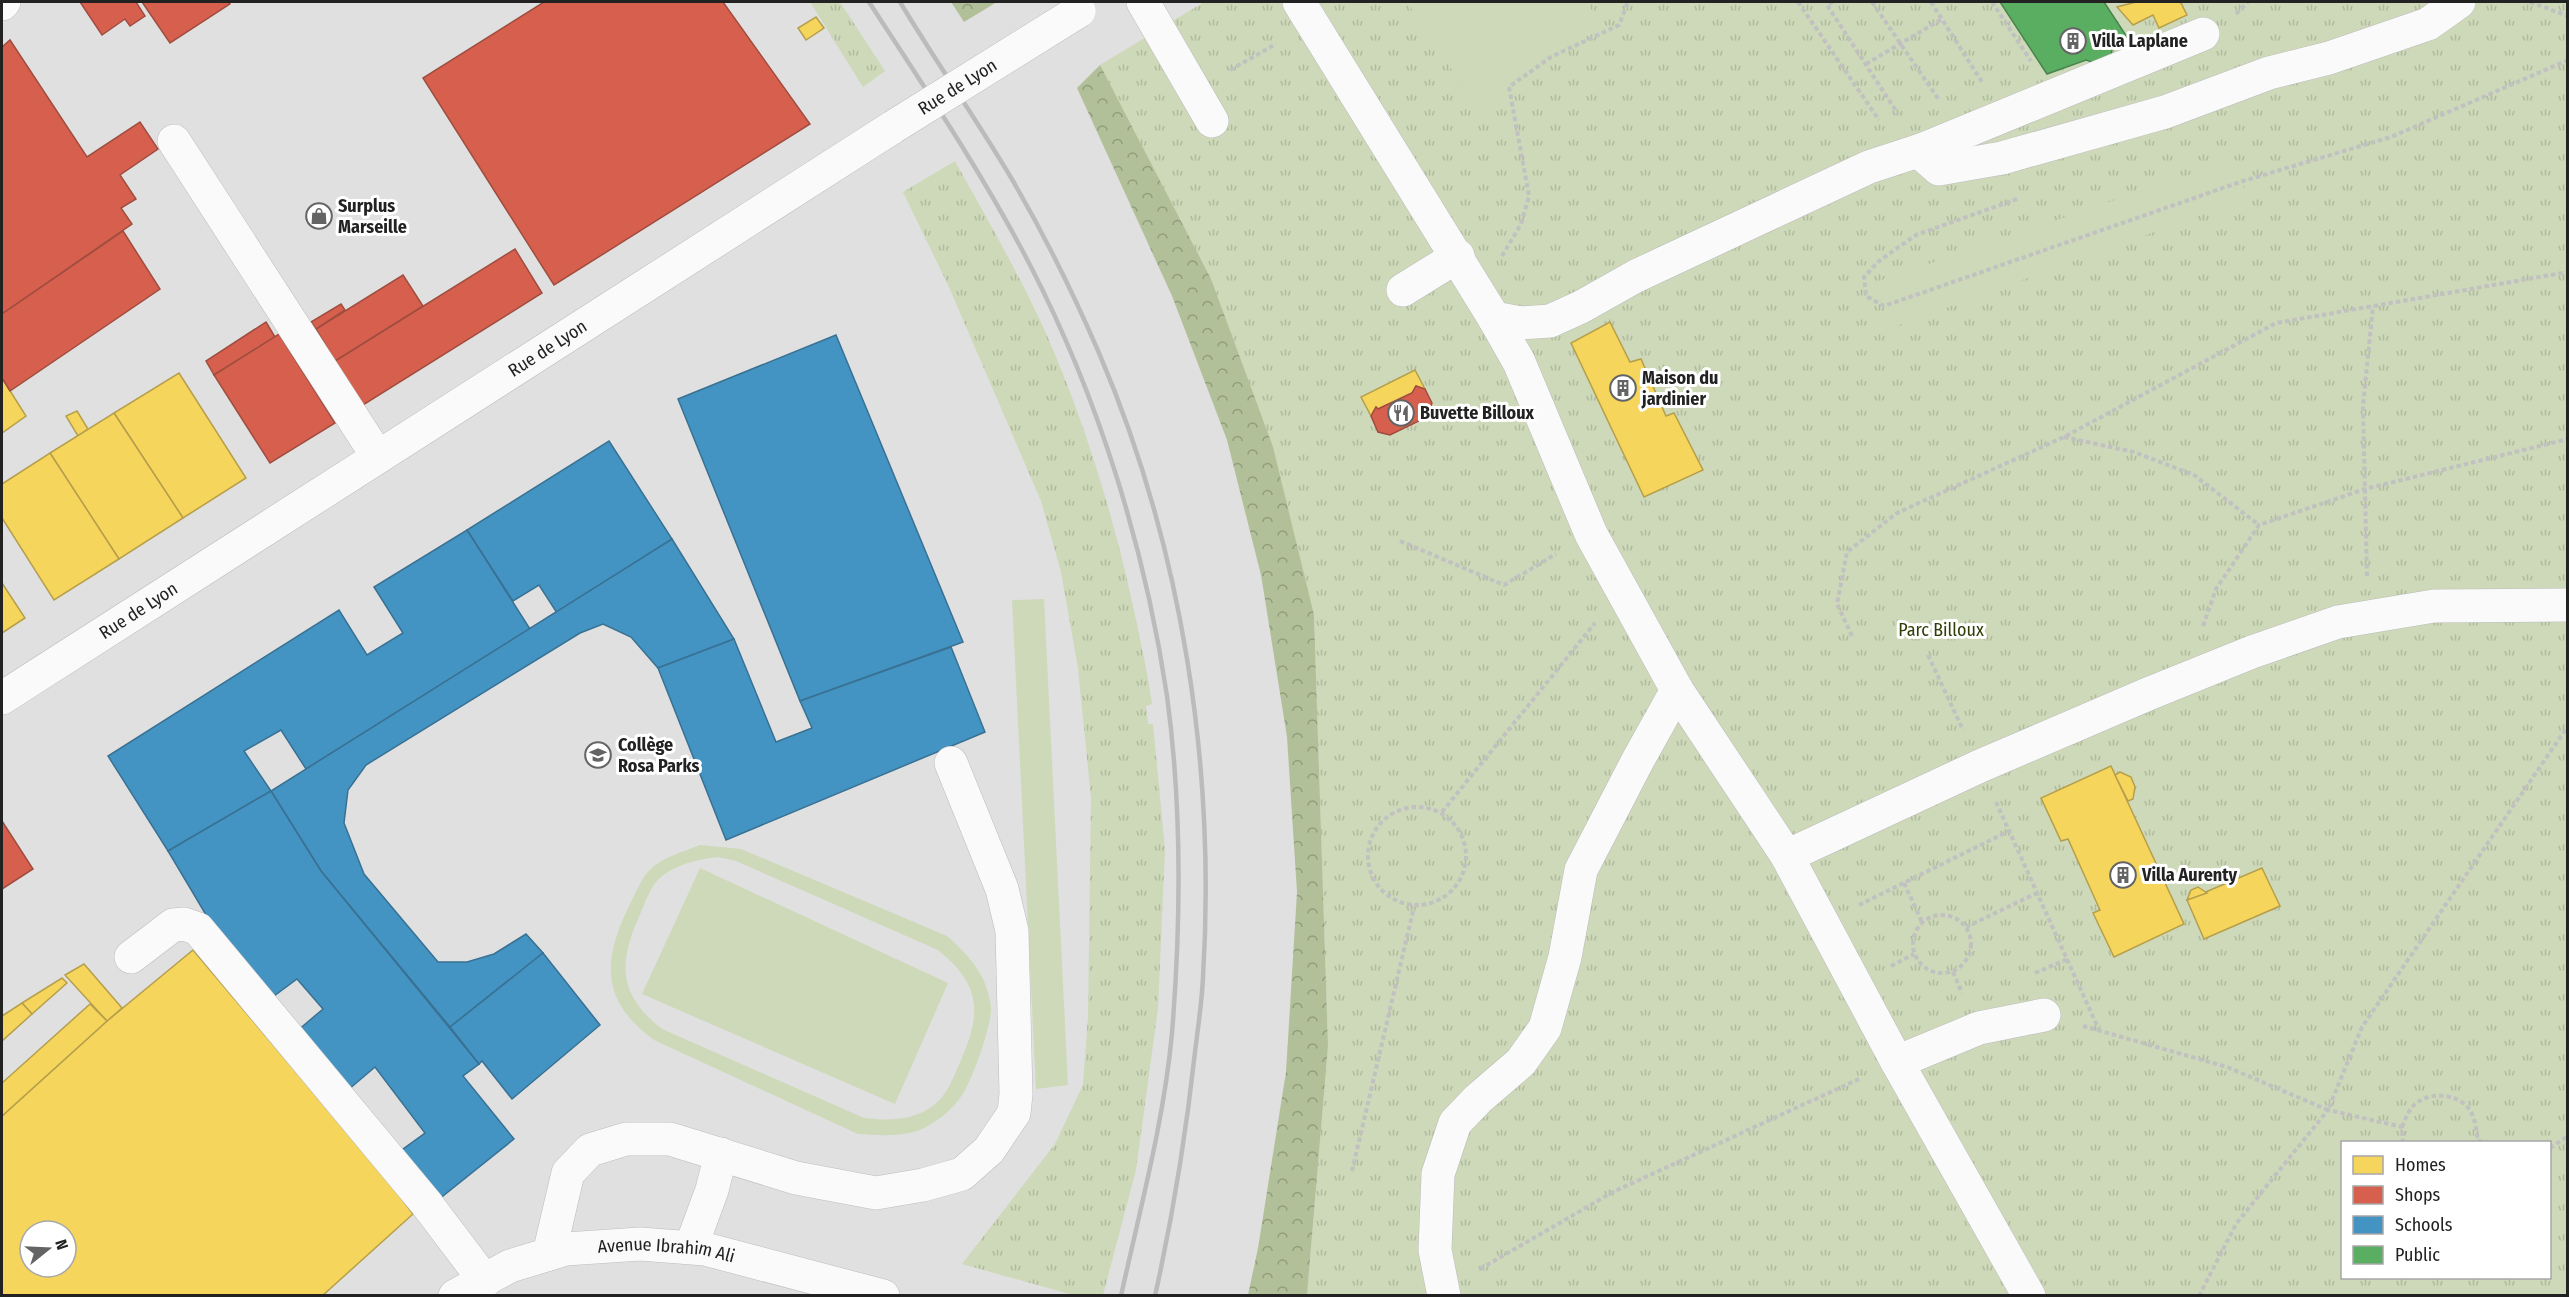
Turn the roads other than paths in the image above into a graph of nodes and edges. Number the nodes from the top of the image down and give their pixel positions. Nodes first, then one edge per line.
1 (1143, 2) edge
2 (2459, 2) edge
3 (1087, 6) edge
4 (1306, 12) edge
5 (2203, 34) dead end
6 (1212, 121) dead end
7 (174, 141) dead end
8 (1912, 152) junction
9 (1458, 256) junction
10 (1403, 291) dead end
11 (1494, 318) junction
12 (378, 456) junction
13 (2568, 605) edge
14 (1677, 690) junction
15 (2, 698) edge
16 (951, 763) dead end
17 (1787, 856) junction
18 (131, 957) dead end
19 (2044, 1015) road end
20 (1897, 1062) junction
21 (721, 1154) junction
22 (691, 1247) junction
23 (549, 1254) junction
24 (485, 1281) junction
25 (1443, 1293) edge
26 (455, 1296) edge
27 (883, 1296) edge
28 (2029, 1296) edge

1 - 6 street
2 - 8 street
3 - 12 street, Rue de Lyon, bridge
4 - 9 street
5 - 8 street
7 - 12 street
8 - 11 street
9 - 10 street
9 - 11 street
11 - 14 street
12 - 15 street, Rue de Lyon
13 - 17 street
14 - 17 street
14 - 25 street
16 - 21 street
17 - 20 street
18 - 24 street
19 - 20 street
20 - 28 street
21 - 22 street
21 - 23 street
22 - 23 street, Avenue Ibrahim Ali
22 - 27 street, Avenue Ibrahim Ali
23 - 24 street, Avenue Ibrahim Ali
24 - 26 street, Avenue Ibrahim Ali

